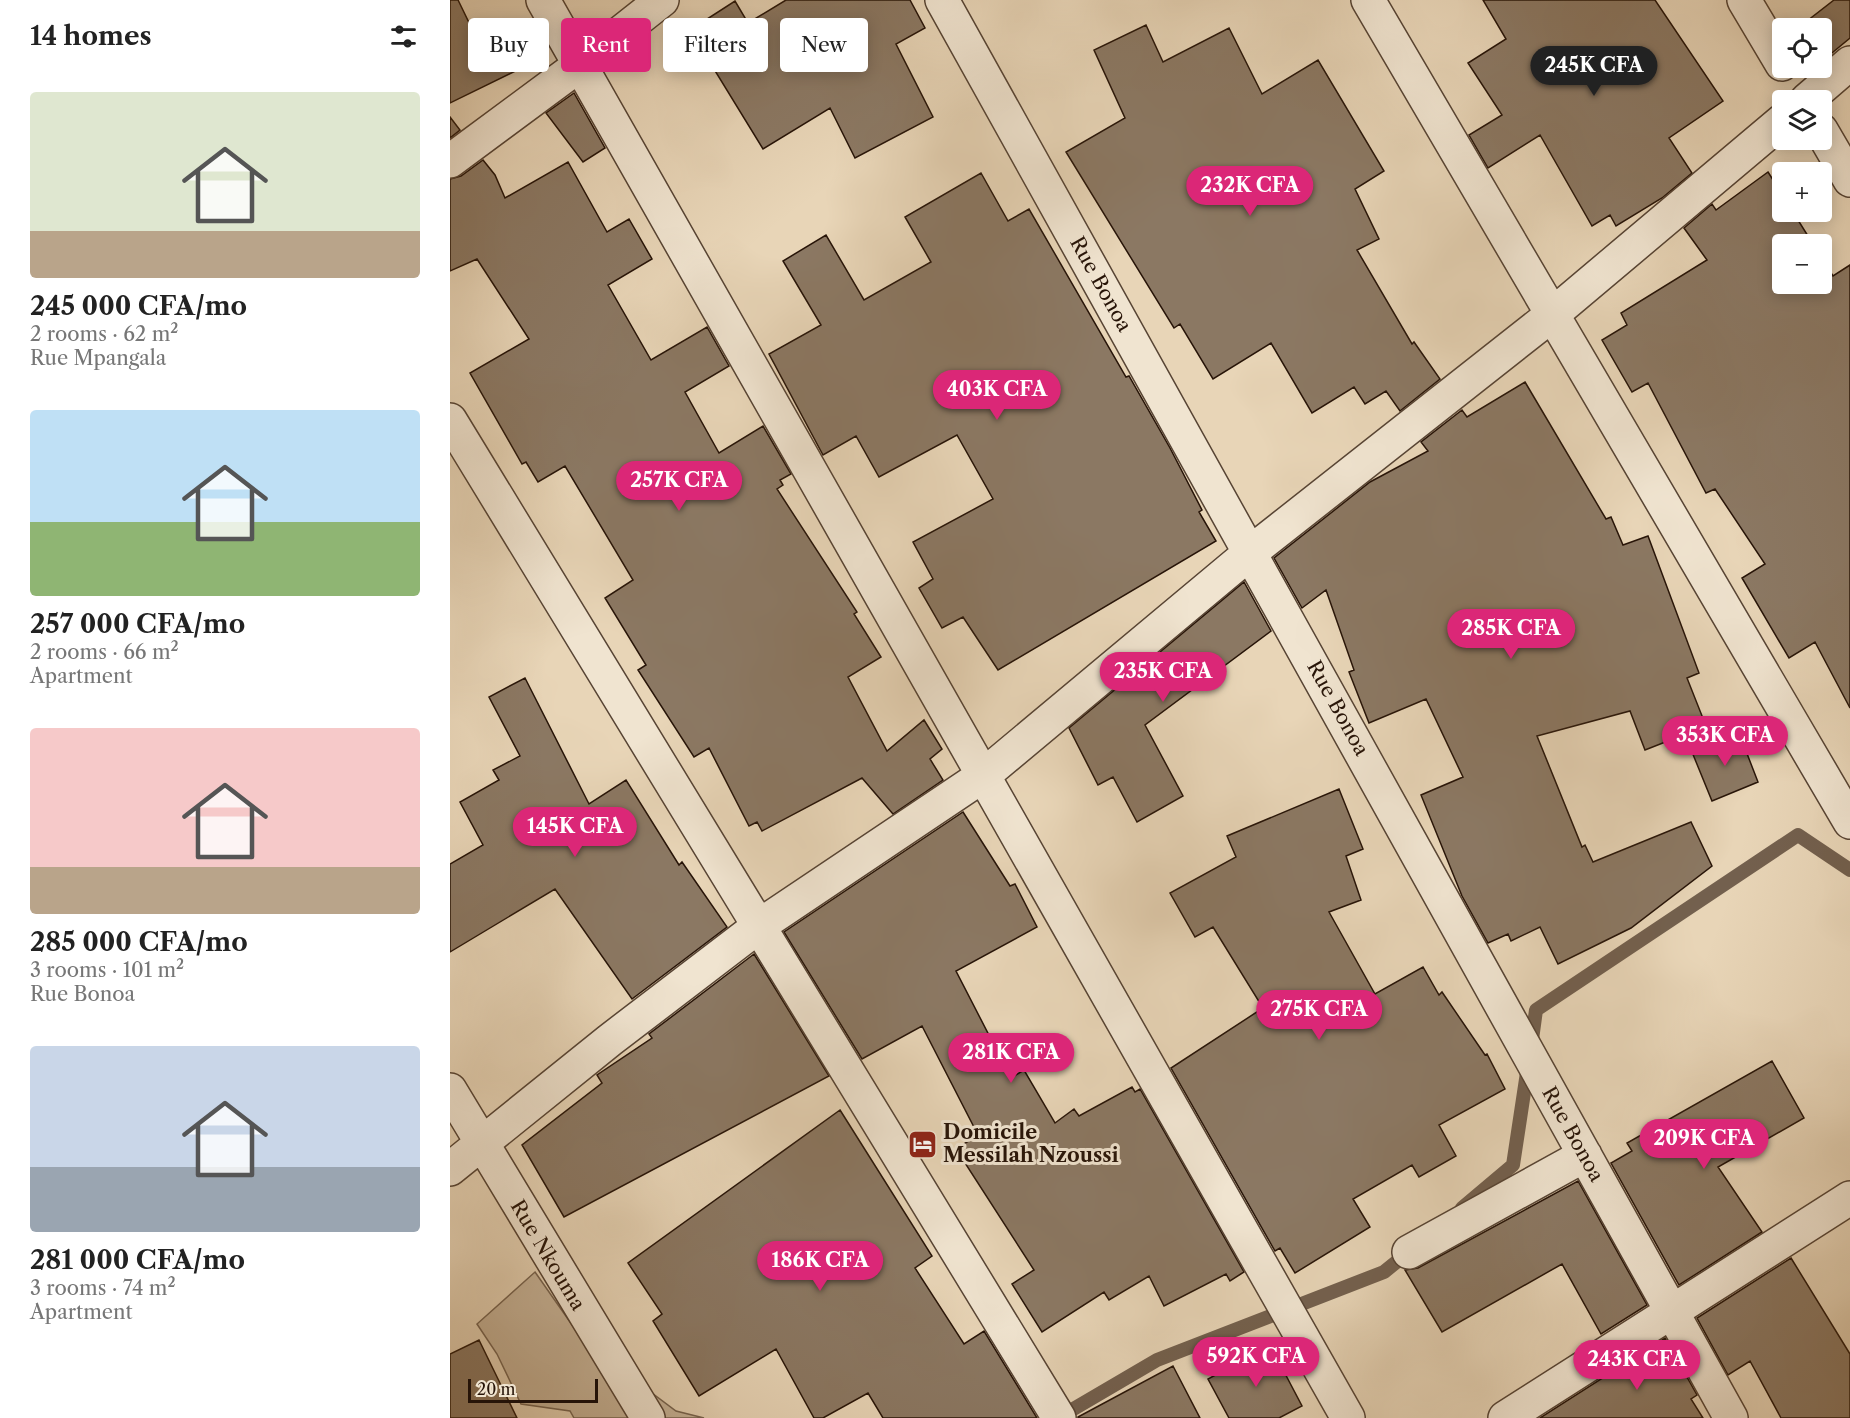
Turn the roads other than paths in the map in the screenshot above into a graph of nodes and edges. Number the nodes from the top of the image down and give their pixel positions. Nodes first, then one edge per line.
1 (543, 0) edge
2 (662, 0) edge
3 (942, 0) edge
4 (1368, 0) edge
5 (1744, 0) edge
6 (639, 18) edge
7 (561, 30) edge
8 (1772, 47) edge
9 (1850, 63) edge
10 (570, 72) edge
11 (586, 72) edge
12 (1817, 90) edge
13 (1772, 130) edge
14 (1832, 149) edge
15 (450, 161) edge
16 (1850, 180) edge
17 (1553, 314) junction
18 (450, 420) edge
19 (1251, 552) junction
20 (984, 775) junction
21 (1850, 822) edge
22 (759, 926) junction
23 (450, 1090) edge
24 (480, 1144) junction
25 (1585, 1155) junction
26 (450, 1169) edge
27 (1850, 1198) edge
28 (1409, 1252) dead end
29 (1672, 1313) junction
30 (648, 1418) edge
31 (1059, 1418) edge
32 (1348, 1418) edge
33 (1505, 1418) edge
34 (1731, 1418) edge

1 - 7 street
2 - 6 street
3 - 19 street, Rue Bonoa
4 - 17 street
5 - 8 street
9 - 12 street
10 - 15 street
11 - 20 street
13 - 17 street
14 - 16 street
17 - 19 street
17 - 21 street
18 - 22 street
19 - 20 street
19 - 25 street, Rue Bonoa
20 - 22 street
20 - 32 street
22 - 24 street
22 - 31 street
23 - 24 street, Rue Nkouma
24 - 26 street
24 - 30 street, Rue Nkouma
25 - 28 street
25 - 29 street, Rue Bonoa
27 - 29 street
29 - 33 street
29 - 34 street, Rue Bonoa

